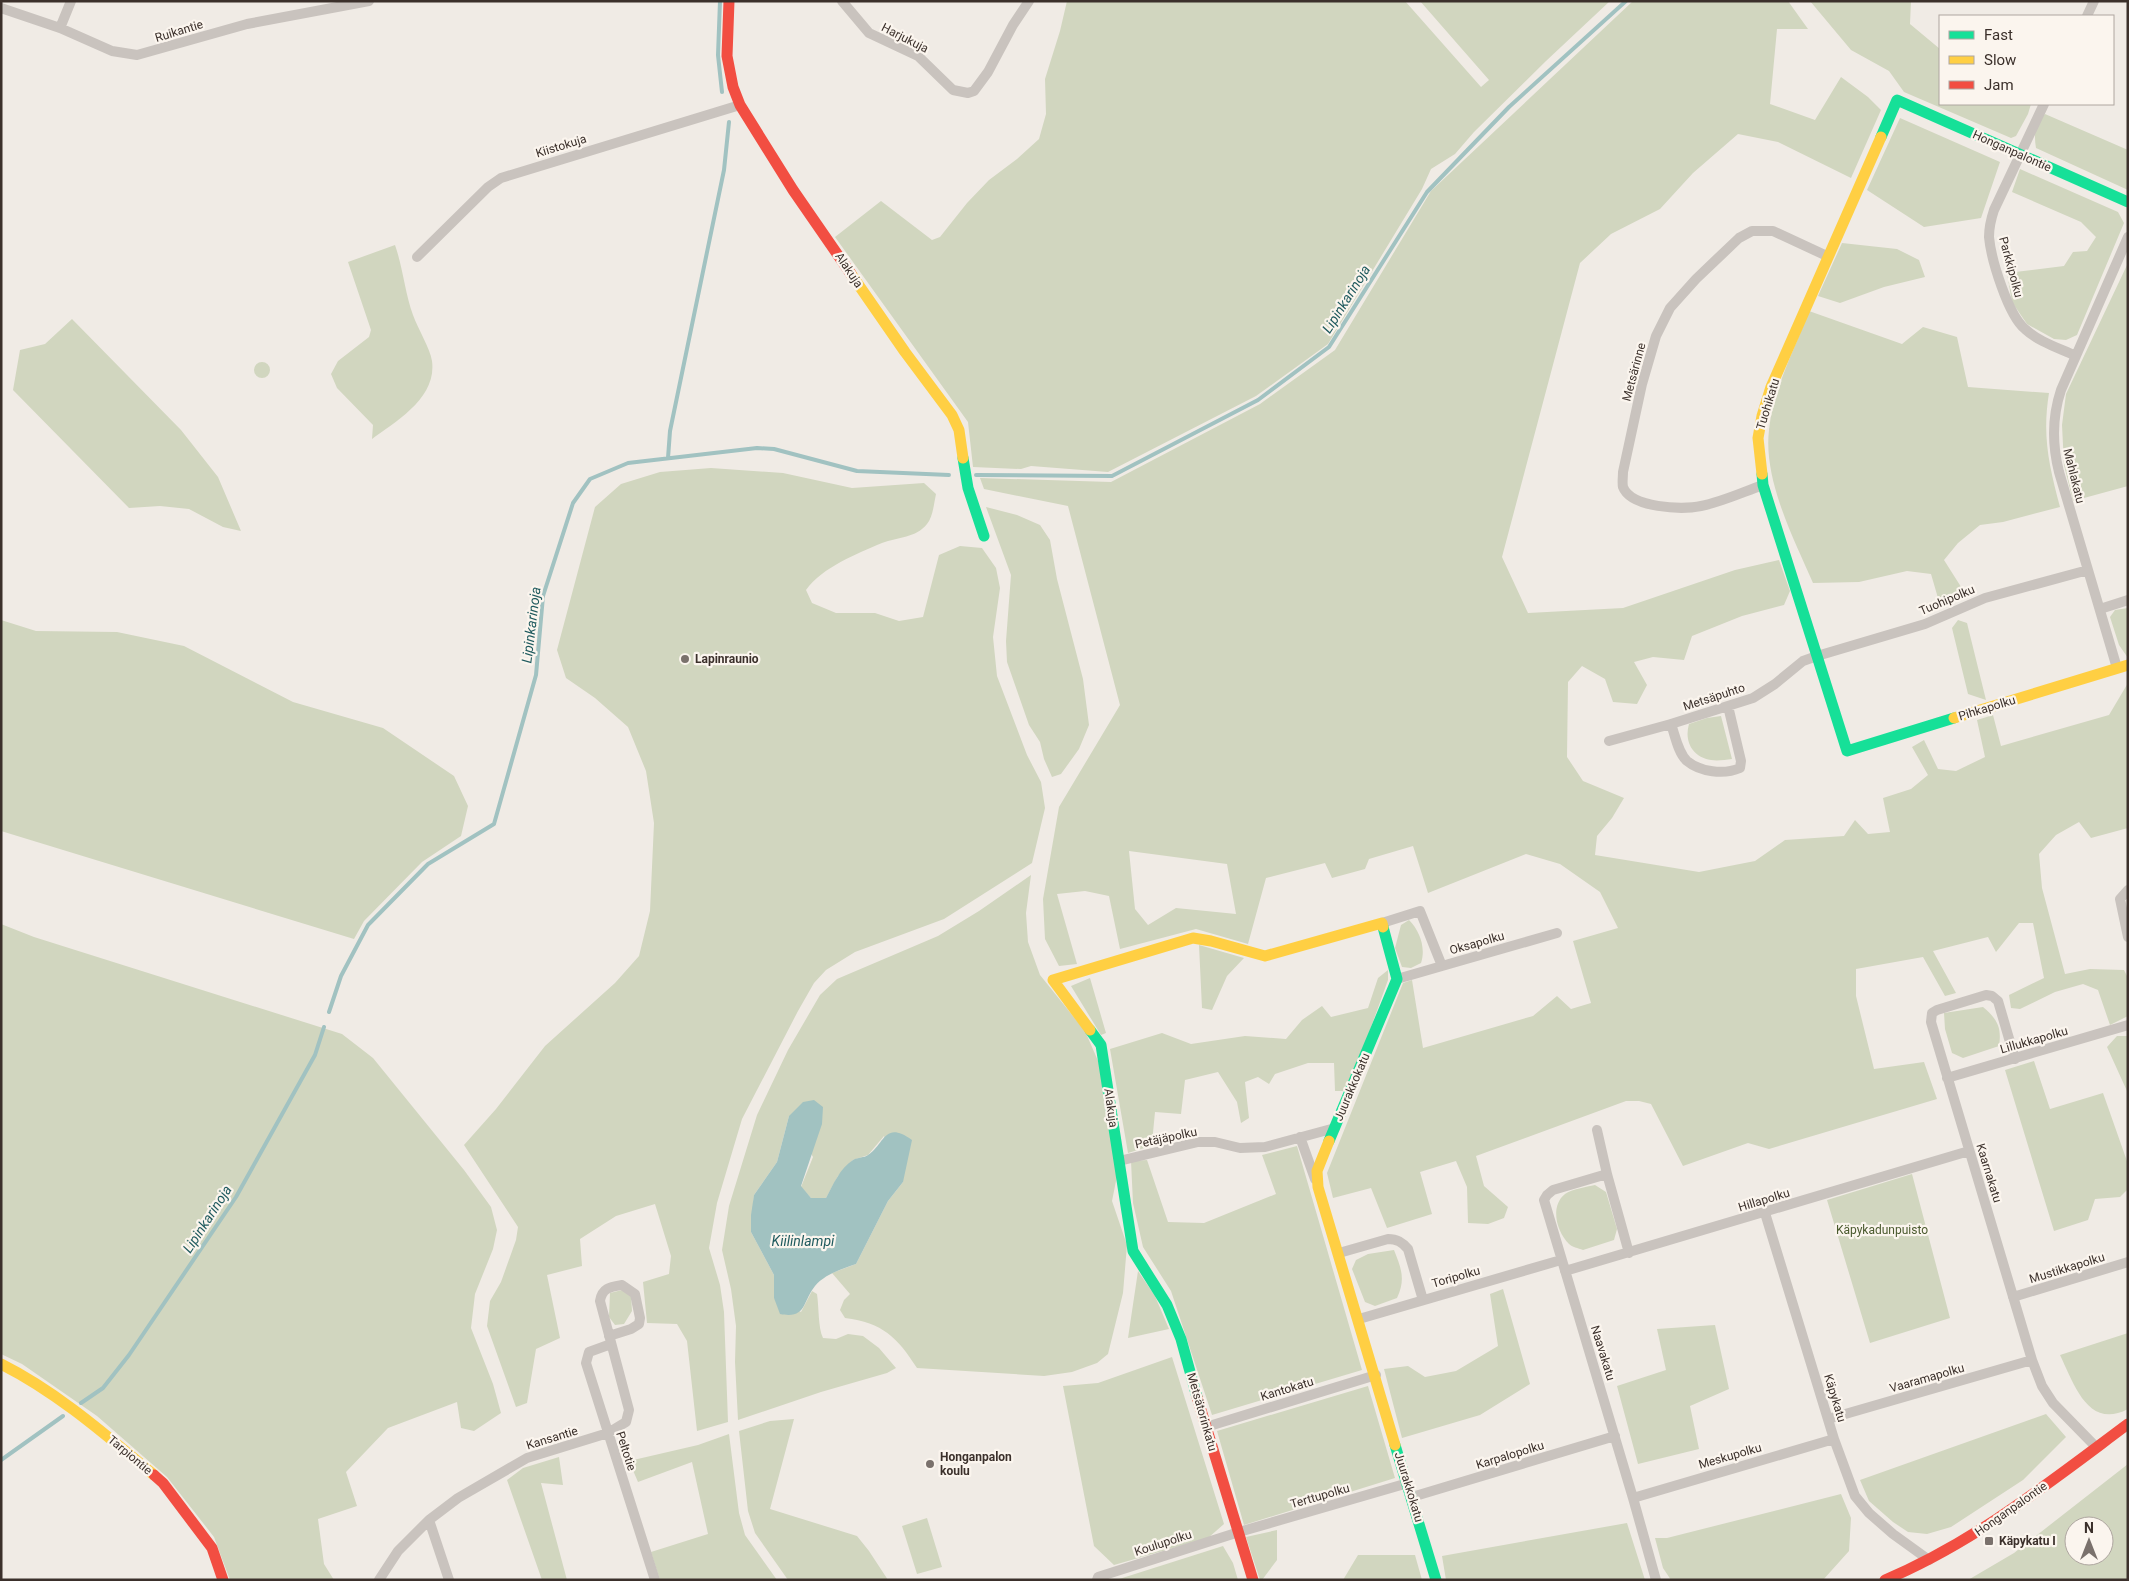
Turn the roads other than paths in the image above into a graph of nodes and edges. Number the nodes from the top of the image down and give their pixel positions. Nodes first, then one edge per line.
1 (71, 1) edge
2 (369, 1) edge
3 (729, 1) edge
4 (842, 1) edge
5 (1029, 1) edge
6 (2094, 1) edge
7 (1, 8) edge
8 (2087, 15) edge
9 (60, 28) junction
10 (1897, 100) joint
11 (2044, 105) edge
12 (740, 106) junction
13 (2020, 154) junction
14 (2128, 202) edge
15 (2128, 237) edge
16 (1827, 256) junction
17 (417, 257) dead end
18 (2076, 356) junction
19 (1763, 485) junction
20 (984, 536) dead end
21 (2088, 570) junction
22 (2128, 600) edge
23 (2100, 609) junction
24 (1818, 656) junction
25 (2122, 667) edge
26 (1728, 706) junction
27 (1671, 724) junction
28 (1609, 741) dead end
29 (1847, 751) joint
30 (2128, 890) edge
31 (1382, 923) junction
32 (1557, 933) dead end
33 (2128, 937) edge
34 (1442, 966) junction
35 (1397, 979) junction
36 (2128, 1025) edge
37 (2015, 1059) junction
38 (1947, 1078) junction
39 (1335, 1128) junction
40 (1598, 1130) dead end
41 (1300, 1137) junction
42 (1969, 1151) junction
43 (1119, 1161) junction
44 (1607, 1174) junction
45 (1318, 1187) junction
46 (1766, 1213) junction
47 (1133, 1251) joint
48 (1629, 1252) junction
49 (1339, 1253) junction
50 (1561, 1260) junction
51 (2128, 1262) edge
52 (1565, 1271) junction
53 (2013, 1297) junction
54 (1423, 1300) junction
55 (1359, 1319) junction
56 (610, 1340) junction
57 (2032, 1360) junction
58 (1, 1364) edge
59 (1376, 1375) junction
60 (1828, 1419) junction
61 (2128, 1424) edge
62 (1206, 1427) junction
63 (608, 1433) junction
64 (1615, 1436) junction
65 (1834, 1439) junction
66 (2096, 1447) junction
67 (1408, 1483) junction
68 (1412, 1497) junction
69 (1634, 1498) junction
70 (430, 1520) junction
71 (1239, 1532) junction
72 (1929, 1560) junction
73 (223, 1580) edge
74 (379, 1580) edge
75 (449, 1580) edge
76 (655, 1580) edge
77 (1097, 1580) edge
78 (1253, 1580) edge
79 (1436, 1580) edge
80 (1656, 1580) edge
81 (1886, 1580) edge

1 - 9 street
2 - 9 street, Ruikantie
3 - 12 street, Alakuja
4 - 5 street, Harjukuja
6 - 8 street
7 - 9 street, Ruikantie
10 - 13 street, Honganpalontie
10 - 16 street, Tuohikatu
11 - 13 street, Parkkipolku
12 - 17 street, Kiistokuja
12 - 20 street, Alakuja
13 - 14 street, Honganpalontie
13 - 18 street, Parkkipolku
15 - 18 street, Mahlakatu
16 - 19 street, Tuohikatu
16 - 19 street, Metsärinne
18 - 21 street, Mahlakatu
19 - 24 street, Tuohikatu
21 - 23 street, Mahlakatu
21 - 24 street, Tuohipolku
22 - 23 street
23 - 25 street, Mahlakatu
24 - 26 street, Metsäpuhto
24 - 29 street, Tuohikatu
25 - 29 street, Pihkapolku
26 - 27 street, Metsäpuhto
26 - 27 street
27 - 28 street, Metsäpuhto
30 - 33 street
31 - 34 street, Oksapolku
31 - 35 street
31 - 43 street, Alakuja
32 - 34 street, Oksapolku
34 - 35 street
35 - 39 street, Juurakkokatu
36 - 37 street, Lillukkapolku
37 - 38 street, Lillukkapolku
37 - 38 street, Kaarnakatu
38 - 42 street, Kaarnakatu
39 - 41 street, Petäjäpolku
39 - 45 street, Juurakkokatu
40 - 44 street
41 - 43 street, Petäjäpolku
41 - 45 street
42 - 46 street, Hillapolku
42 - 53 street, Kaarnakatu
43 - 47 street, Alakuja
44 - 48 street
44 - 50 street, Naavakatu
45 - 49 street, Juurakkokatu
46 - 48 street, Hillapolku
46 - 60 street, Käpykatu
47 - 62 street, Metsätorinkatu
48 - 52 street, Hillapolku
49 - 54 street
49 - 55 street, Juurakkokatu
50 - 52 street, Naavakatu
50 - 54 street, Toripolku
51 - 53 street, Mustikkapolku
52 - 64 street, Naavakatu
53 - 57 street, Kaarnakatu
54 - 55 street, Toripolku
55 - 59 street, Juurakkokatu
56 - 56 street, Kansantie
56 - 63 street, Kansantie
56 - 63 street, Peltotie
57 - 60 street, Vaaramapolku
57 - 66 street, Kaarnakatu
58 - 73 street, Tarpiontie
59 - 62 street, Kantokatu
59 - 67 street, Juurakkokatu
60 - 65 street, Käpykatu
61 - 66 street, Honganpalontie
62 - 71 street, Metsätorinkatu
63 - 70 street, Kansantie
63 - 76 street, Peltotie
64 - 68 street, Karpalopolku
64 - 69 street, Naavakatu
65 - 69 street, Meskupolku
65 - 72 street, Käpykatu
66 - 72 street, Honganpalontie
67 - 68 street, Juurakkokatu
67 - 71 street, Terttupolku
68 - 79 street, Juurakkokatu
69 - 80 street, Naavakatu
70 - 74 street, Kansantie
70 - 75 street
71 - 77 street, Koulupolku
71 - 78 street, Metsätorinkatu
72 - 81 street, Honganpalontie

